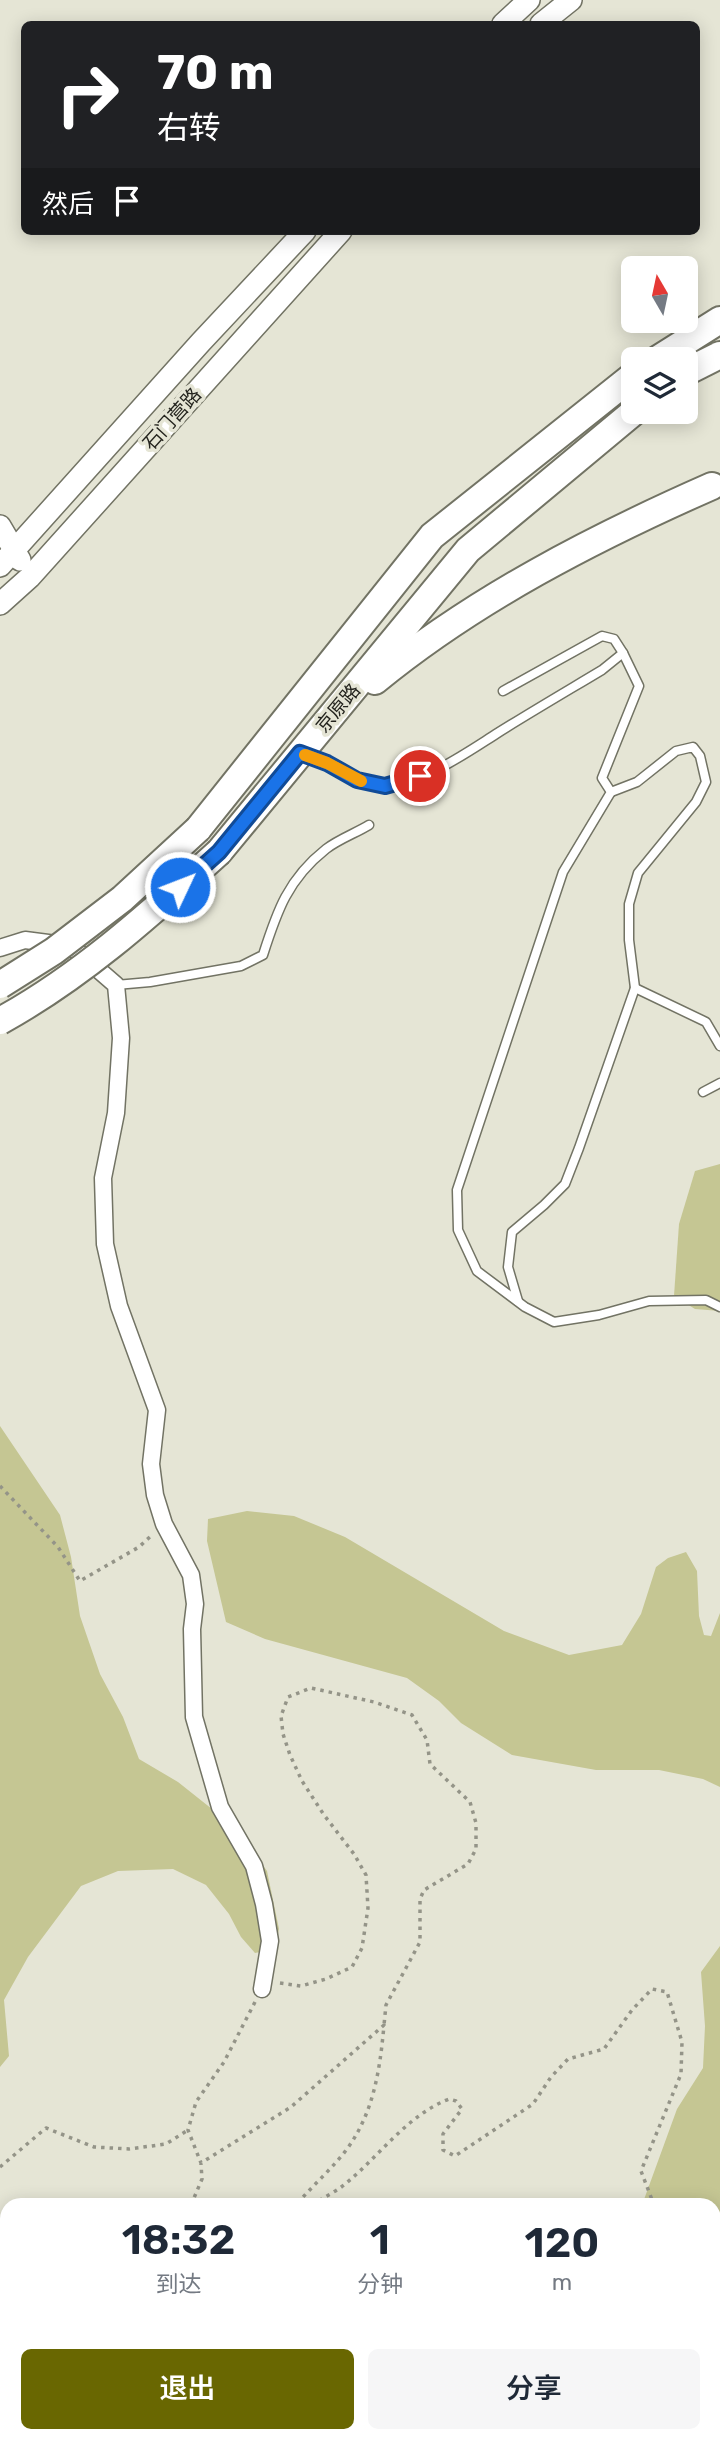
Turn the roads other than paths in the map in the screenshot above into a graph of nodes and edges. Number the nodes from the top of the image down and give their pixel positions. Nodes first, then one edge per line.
1 (530, 0) edge
2 (571, 0) edge
3 (506, 21) edge
4 (545, 21) edge
5 (301, 235) edge
6 (337, 235) edge
7 (720, 320) edge
8 (678, 347) edge
9 (720, 355) edge
10 (698, 366) edge
11 (621, 385) edge
12 (621, 423) edge
13 (712, 486) dead end
14 (0, 526) edge
15 (7, 558) edge
16 (30, 577) junction
17 (3, 593) edge
18 (623, 653) junction
19 (503, 691) dead end
20 (328, 719) junction
21 (300, 753) junction
22 (611, 792) junction
23 (369, 825) dead end
24 (0, 948) edge
25 (0, 985) edge
26 (116, 985) junction
27 (635, 988) junction
28 (0, 1021) edge
29 (720, 1046) edge
30 (720, 1083) edge
31 (702, 1093) dead end
32 (518, 1302) junction
33 (720, 1307) edge
34 (262, 1985) road end

1 - 3 main road
2 - 4 main road
5 - 15 main road, 石门营路
6 - 16 main road, 石门营路
7 - 8 highway
9 - 10 highway
11 - 25 highway, 京原路, bridge
12 - 20 highway, 京原路
13 - 20 highway
14 - 15 main road
15 - 16 main road
16 - 17 main road, 石门营路
18 - 19 lane
18 - 21 lane
18 - 22 lane
20 - 21 highway, 京原路
21 - 28 highway, 京原路, bridge
22 - 27 lane
22 - 32 lane
23 - 26 lane
24 - 26 street
26 - 34 street
27 - 29 lane
27 - 32 lane
30 - 31 lane
32 - 33 lane

